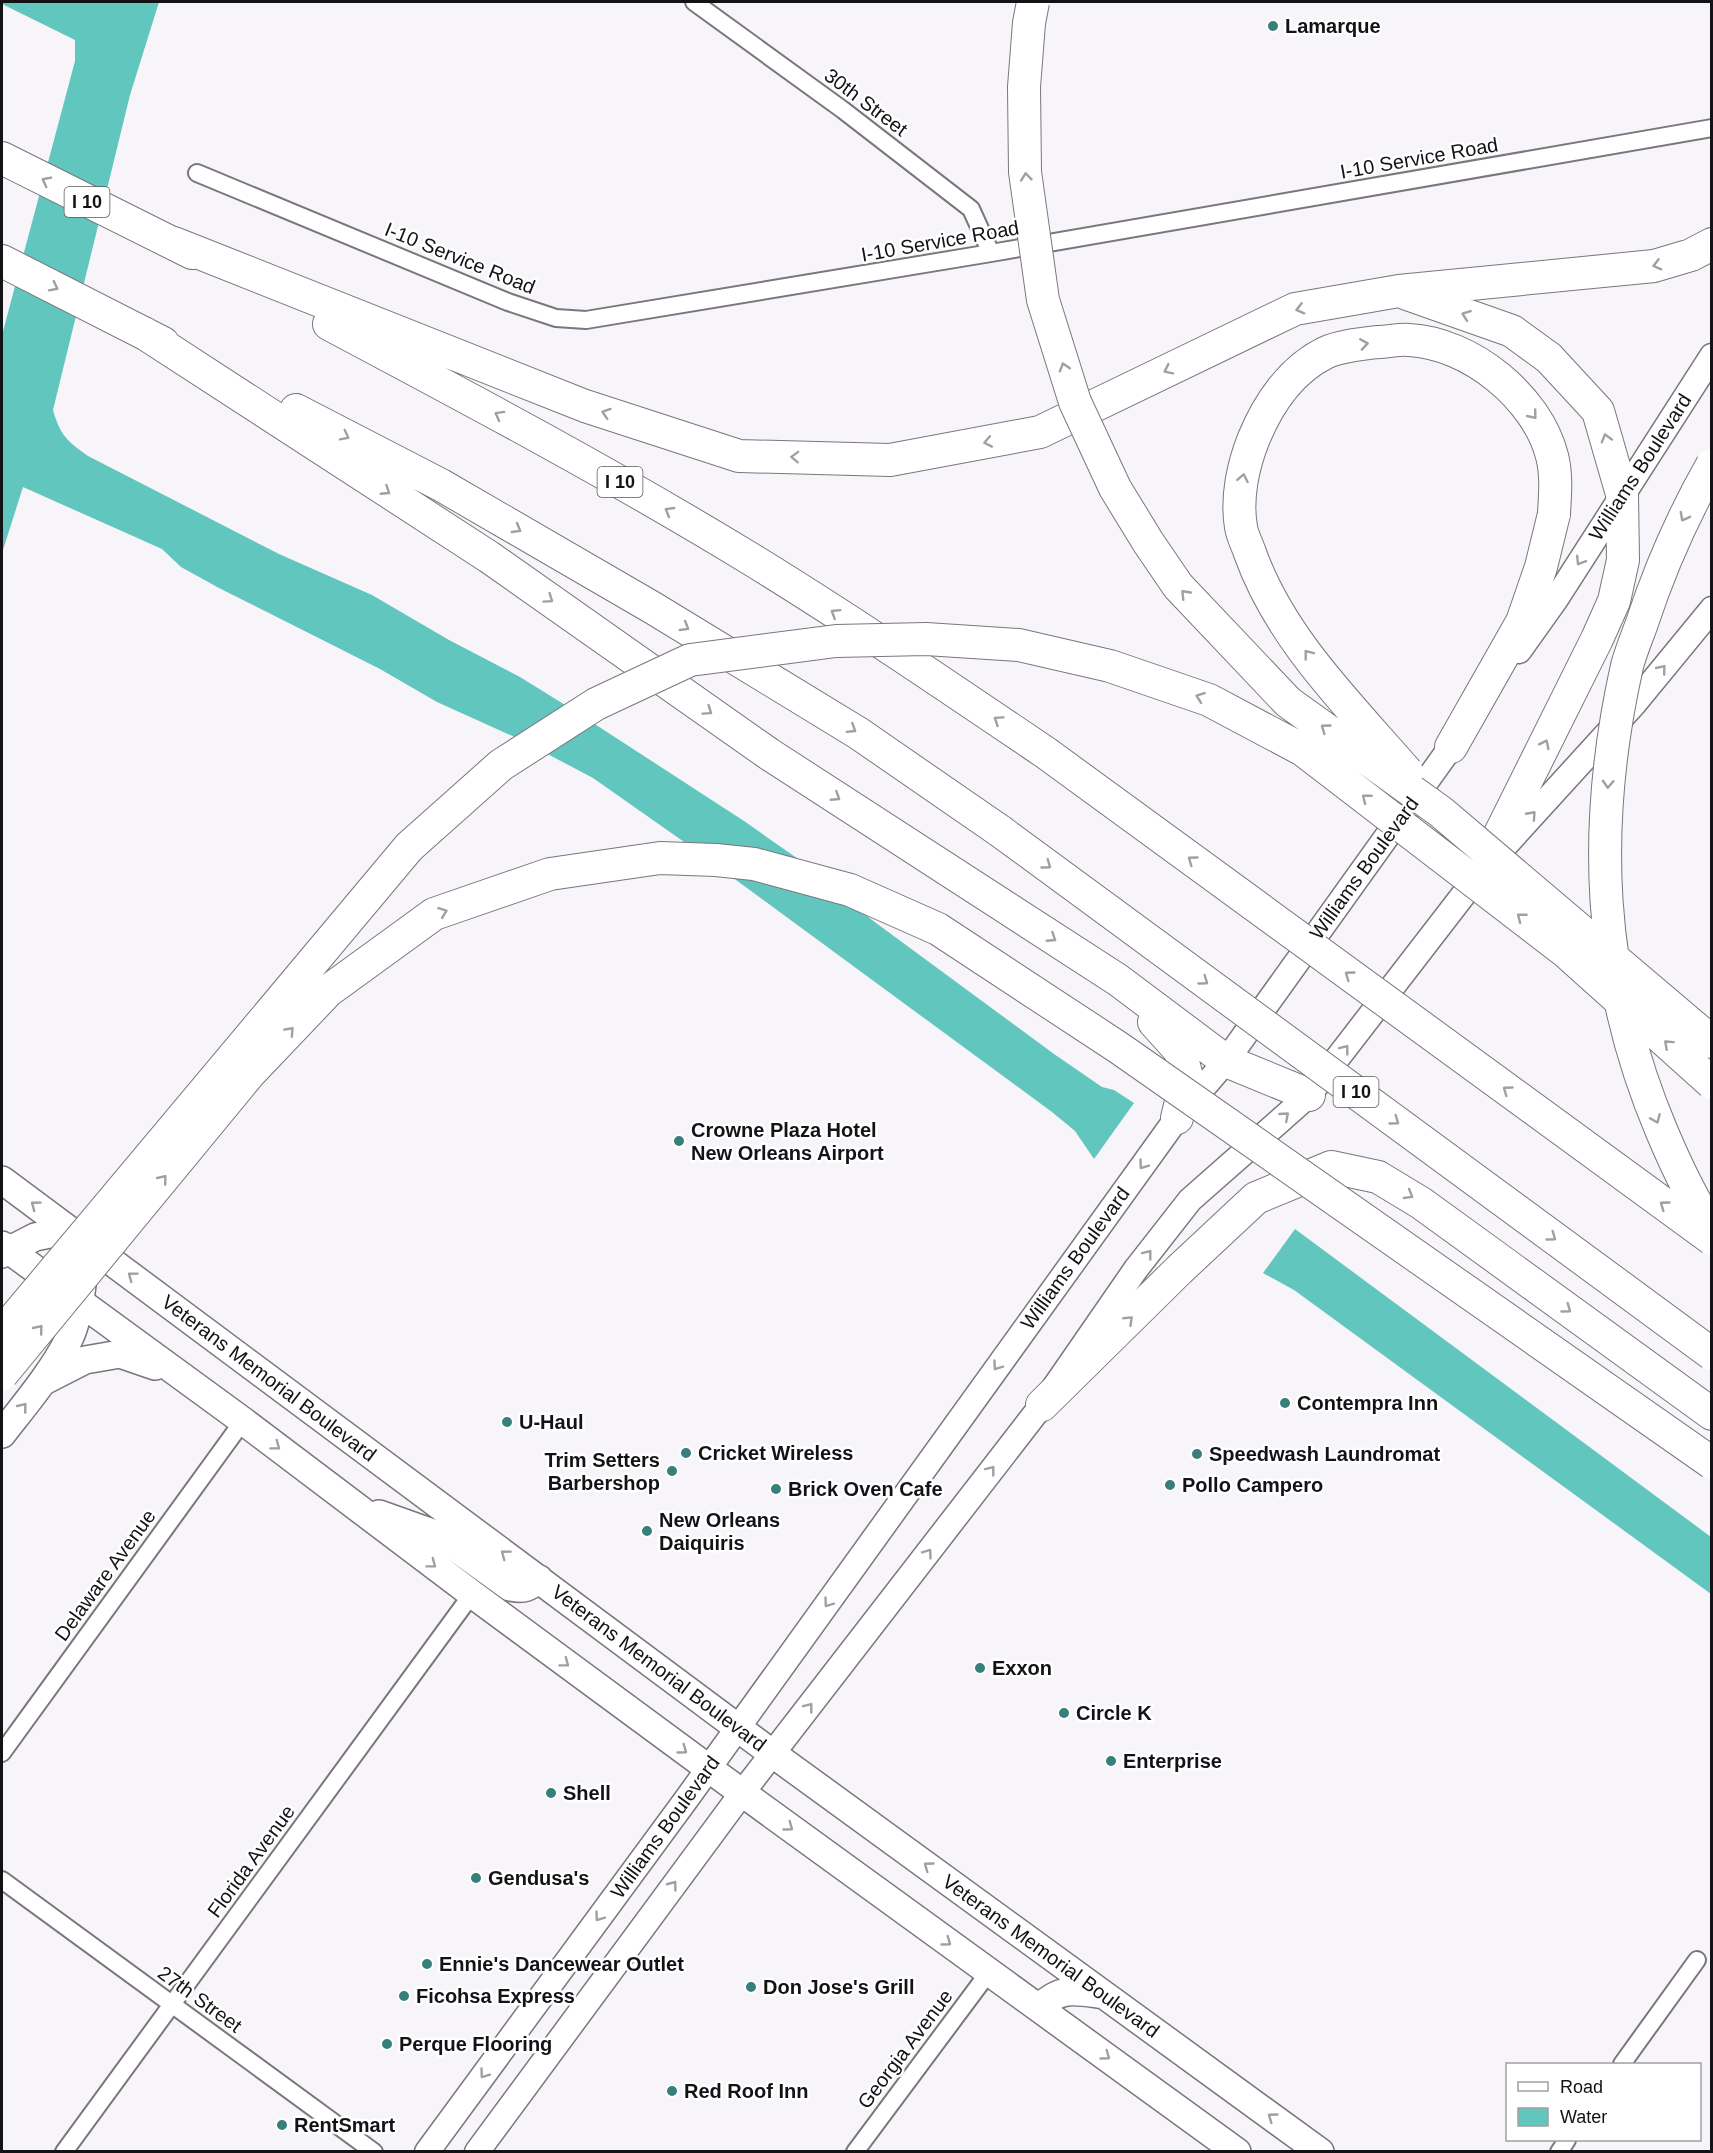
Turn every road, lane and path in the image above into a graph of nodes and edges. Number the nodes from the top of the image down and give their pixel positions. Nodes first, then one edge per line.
1 (694, 2) edge
2 (1033, 2) edge
3 (1712, 128) edge
4 (2, 158) edge
5 (197, 173) dead end
6 (174, 243) junction
7 (1712, 244) edge
8 (992, 254) junction
9 (2, 261) edge
10 (1399, 291) junction
11 (144, 333) junction
12 (1712, 356) edge
13 (1712, 465) edge
14 (1622, 494) junction
15 (1712, 609) edge
16 (1451, 747) junction
17 (1441, 812) junction
18 (1481, 872) junction
19 (1118, 980) junction
20 (1712, 1042) edge
21 (1226, 1062) junction
22 (1712, 1083) edge
23 (1309, 1095) junction
24 (1177, 1118) junction
25 (2, 1180) edge
26 (1712, 1229) edge
27 (78, 1237) junction
28 (1712, 1239) edge
29 (4, 1250) edge
30 (80, 1301) junction
31 (2, 1333) edge
32 (1712, 1354) edge
33 (179, 1373) junction
34 (2, 1374) edge
35 (44, 1381) junction
36 (1042, 1405) junction
37 (1712, 1414) edge
38 (243, 1421) junction
39 (2, 1434) edge
40 (1712, 1463) edge
41 (355, 1506) junction
42 (539, 1579) junction
43 (472, 1594) junction
44 (738, 1727) junction
45 (2, 1753) edge
46 (773, 1754) junction
47 (708, 1768) junction
48 (742, 1793) junction
49 (2, 1880) edge
50 (1697, 1960) dead end
51 (989, 1972) junction
52 (1105, 1996) junction
53 (172, 2005) junction
54 (1039, 2008) junction
55 (1623, 2063) edge
56 (1219, 2146) edge
57 (64, 2151) edge
58 (374, 2151) edge
59 (426, 2151) edge
60 (477, 2151) edge
61 (855, 2151) edge
62 (1247, 2151) edge
63 (1320, 2151) edge

1 - 8 street, 30th Street
17 -> 2 highway, bridge
3 - 8 street, I-10 Service Road
6 -> 4 highway, I 10
5 - 8 street, I-10 Service Road
10 -> 6 highway
28 -> 6 highway, I 10, bridge
7 -> 10 highway
9 -> 11 highway, I 10
14 -> 10 highway
11 -> 19 highway
11 -> 32 highway, I 10, bridge
12 - 14 main road, Williams Boulevard
13 -> 26 highway, bridge
14 -> 16 main road, Williams Boulevard
18 -> 14 highway
18 -> 15 main road, Williams Boulevard
17 -> 16 highway, bridge
16 - 21 main road, Williams Boulevard
17 - 20 highway, bridge
23 -> 18 main road, Williams Boulevard
19 - 21 highway
19 - 24 highway
21 - 23 highway
21 - 24 main road, Williams Boulevard
22 -> 31 highway, bridge
36 -> 23 main road, Williams Boulevard
24 -> 44 main road, Williams Boulevard
27 -> 25 main road, Veterans Memorial Boulevard
27 - 29 main road
27 - 30 main road
42 -> 27 main road, Veterans Memorial Boulevard
29 - 30 main road
30 - 33 main road
30 - 35 main road
33 - 35 main road
33 - 38 main road
34 -> 40 highway, bridge
39 -> 35 main road
36 -> 37 highway
46 -> 36 main road, Williams Boulevard
38 -> 41 main road
38 - 45 street, Delaware Avenue
41 - 42 main road
41 -> 43 main road
42 - 44 main road, Veterans Memorial Boulevard
43 -> 47 main road
43 - 53 street, Florida Avenue
44 - 46 main road, Veterans Memorial Boulevard
44 - 47 main road, Williams Boulevard
46 - 48 main road, Williams Boulevard
52 -> 46 main road, Veterans Memorial Boulevard
47 - 48 main road
47 -> 59 main road, Williams Boulevard
48 -> 51 main road
60 -> 48 main road, Williams Boulevard
49 - 53 street, 27th Street
50 - 55 street
51 - 54 main road
51 - 61 street, Georgia Avenue
52 - 54 main road
63 -> 52 main road, Veterans Memorial Boulevard
53 - 57 street, Florida Avenue
53 - 58 street, 27th Street
54 -> 56 main road
56 - 62 main road

